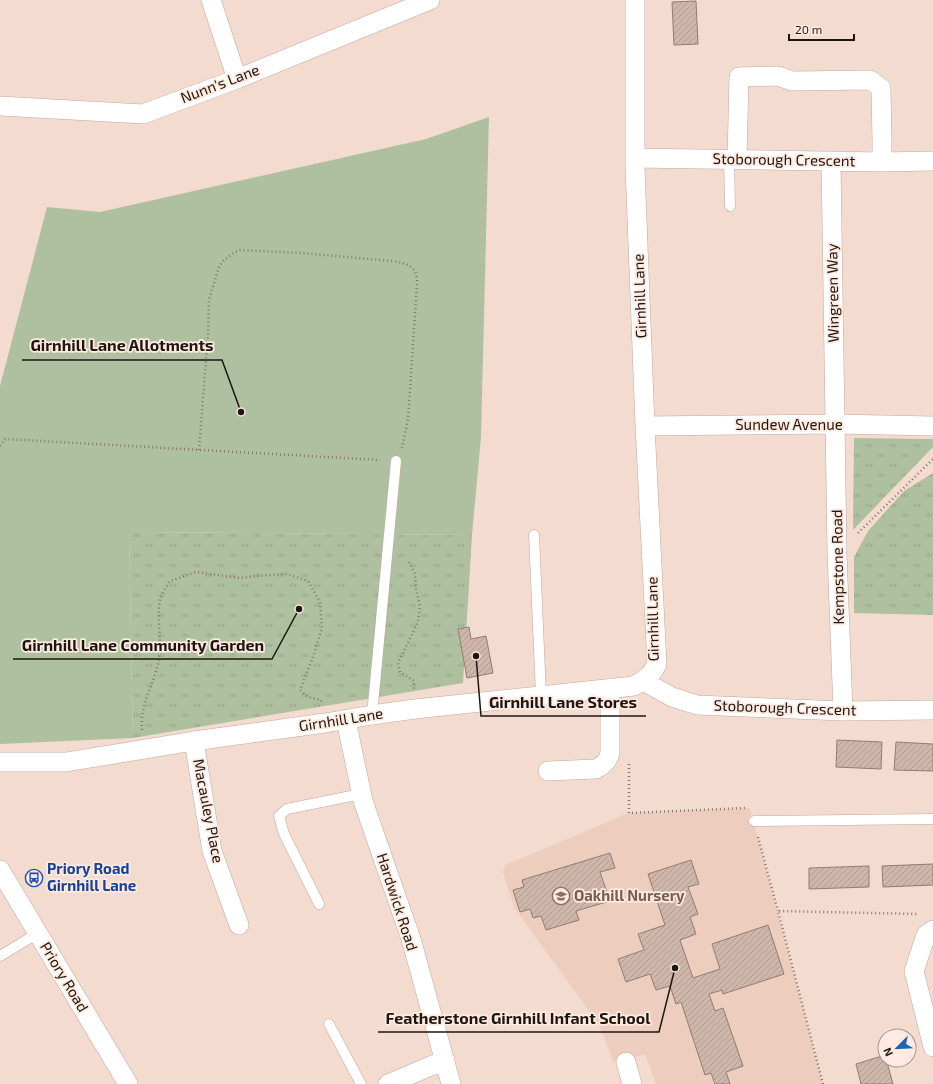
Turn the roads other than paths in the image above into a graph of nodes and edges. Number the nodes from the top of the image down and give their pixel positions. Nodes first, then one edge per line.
1 (211, 0) edge
2 (430, 0) edge
3 (635, 0) edge
4 (237, 78) junction
5 (0, 106) edge
6 (635, 158) junction
7 (733, 160) junction
8 (831, 161) junction
9 (933, 161) edge
10 (882, 162) junction
11 (730, 206) dead end
12 (836, 424) junction
13 (645, 426) junction
14 (933, 426) edge
15 (396, 461) road end
16 (534, 535) dead end
17 (643, 681) junction
18 (610, 688) junction
19 (541, 695) junction
20 (843, 710) junction
21 (933, 710) edge
22 (372, 715) junction
23 (346, 720) junction
24 (194, 741) junction
25 (0, 762) edge
26 (548, 771) dead end
27 (361, 794) junction
28 (933, 819) edge
29 (754, 821) road end
30 (0, 870) edge
31 (319, 904) dead end
32 (929, 922) edge
33 (239, 926) dead end
34 (38, 933) junction
35 (0, 956) edge
36 (328, 1024) dead end
37 (933, 1047) edge
38 (445, 1060) junction
39 (626, 1062) dead end
40 (128, 1084) edge
41 (361, 1084) edge
42 (388, 1084) edge
43 (451, 1084) edge
44 (632, 1084) edge

1 - 4 street
2 - 4 street, Nunn's Lane
3 - 6 street, Girnhill Lane
4 - 5 street, Nunn's Lane
6 - 7 street, Stoborough Crescent
6 - 13 street, Girnhill Lane
7 - 8 street, Stoborough Crescent
7 - 10 street
7 - 11 lane
8 - 10 street, Stoborough Crescent
8 - 12 street, Wingreen Way
9 - 10 street, Stoborough Crescent
12 - 13 street, Sundew Avenue
12 - 14 street, Sundew Avenue
12 - 20 street, Kempstone Road
13 - 17 street, Girnhill Lane
15 - 22 lane
16 - 19 lane
17 - 18 street, Girnhill Lane
17 - 20 street, Stoborough Crescent
18 - 19 street, Girnhill Lane
18 - 26 street
19 - 22 street, Girnhill Lane
20 - 21 street, Stoborough Crescent
22 - 23 street, Girnhill Lane
23 - 24 street, Girnhill Lane
23 - 27 street, Hardwick Road
24 - 25 street, Girnhill Lane
24 - 33 street, Macauley Place
27 - 31 lane
27 - 38 street, Hardwick Road
28 - 29 lane
30 - 34 street, Priory Road
32 - 37 street
34 - 35 lane
34 - 40 street, Priory Road
36 - 41 lane
38 - 42 street
38 - 43 street, Hardwick Road
39 - 44 street

